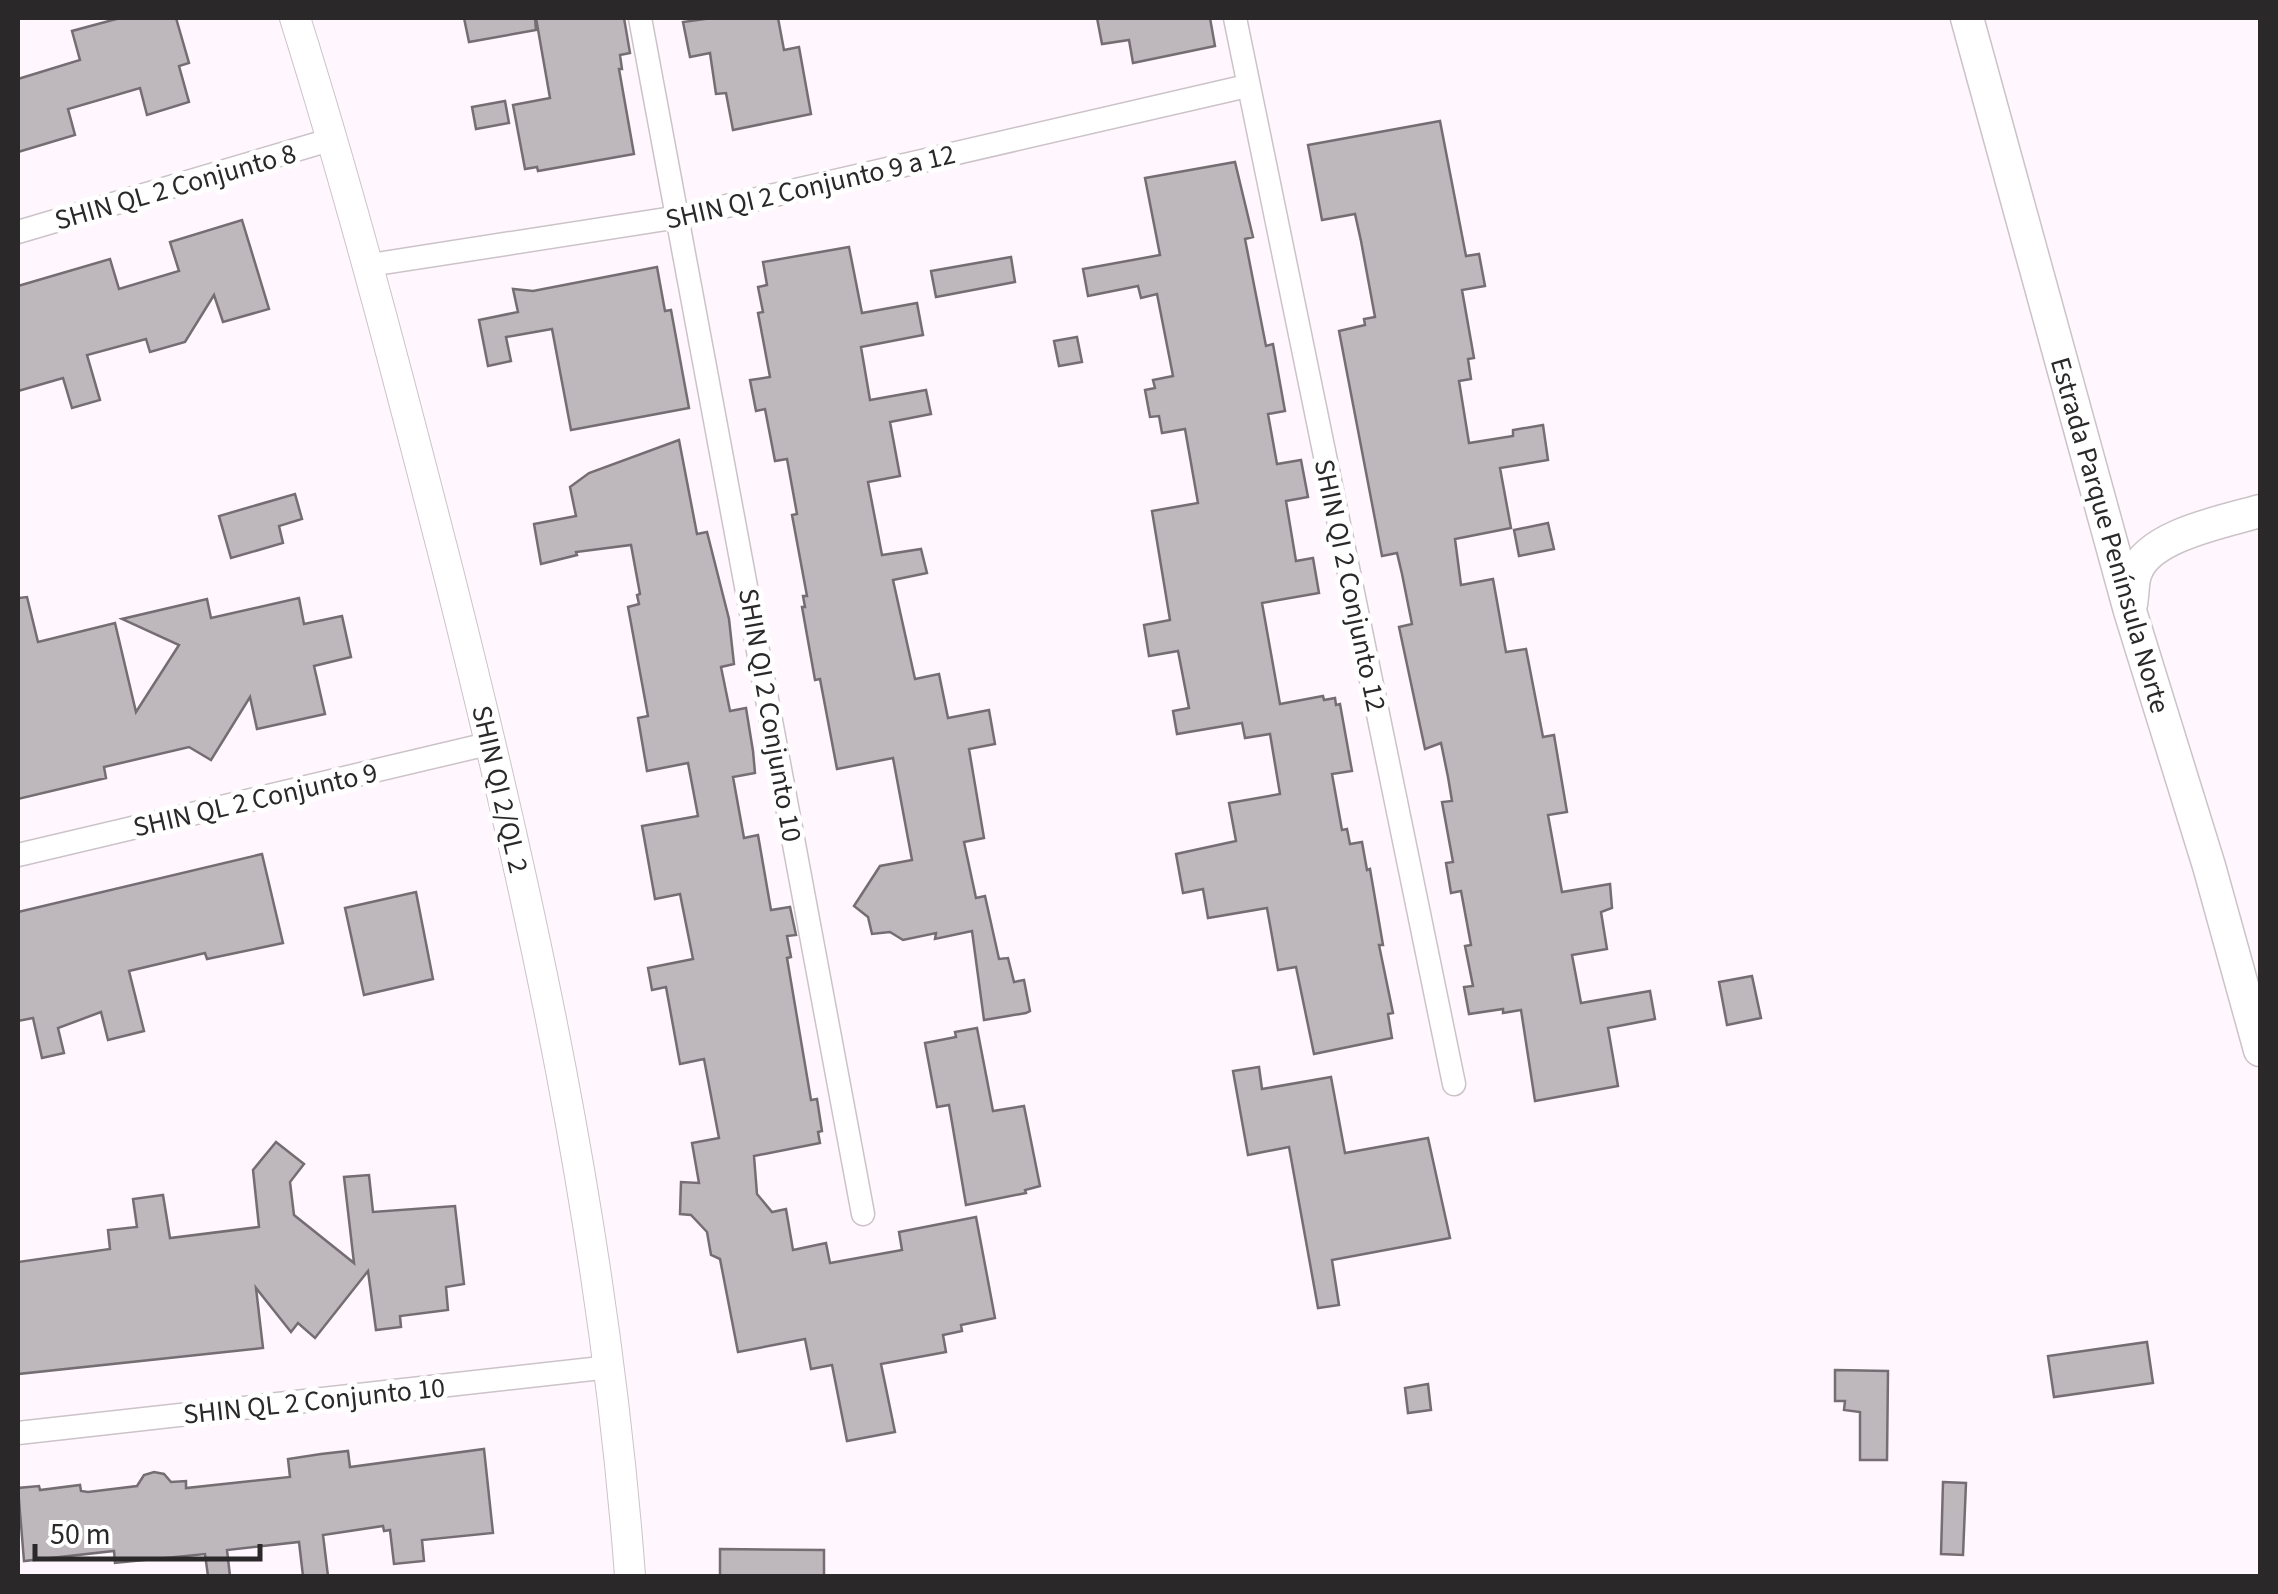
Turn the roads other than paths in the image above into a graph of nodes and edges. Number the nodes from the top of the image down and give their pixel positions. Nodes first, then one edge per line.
1 (295, 18) edge
2 (640, 18) edge
3 (1234, 18) edge
4 (1967, 18) edge
5 (1247, 86) junction
6 (334, 139) junction
7 (679, 217) junction
8 (18, 232) edge
9 (370, 265) junction
10 (2260, 510) edge
11 (2130, 612) junction
12 (492, 743) junction
13 (18, 855) edge
14 (2260, 1050) edge
15 (1454, 1084) dead end
16 (863, 1214) dead end
17 (610, 1366) junction
18 (18, 1433) edge
19 (630, 1576) edge

1 - 6 street, SHIN QI 2/QL 2
2 - 7 street, SHIN QI 2 Conjunto 10
3 - 5 street, SHIN QI 2 Conjunto 12
4 - 11 main road, Estrada Parque Península Norte
5 - 7 street, SHIN QI 2 Conjunto 9 a 12
5 - 15 street, SHIN QI 2 Conjunto 12
6 - 8 street, SHIN QL 2 Conjunto 8
6 - 9 street, SHIN QI 2/QL 2
7 - 9 street, SHIN QI 2 Conjunto 9 a 12
7 - 16 street, SHIN QI 2 Conjunto 10
9 - 12 street, SHIN QI 2/QL 2
10 - 11 main road
11 - 14 main road, Estrada Parque Península Norte
12 - 13 street, SHIN QL 2 Conjunto 9
12 - 17 street, SHIN QI 2/QL 2
17 - 18 street, SHIN QL 2 Conjunto 10
17 - 19 street, SHIN QI 2/QL 2

